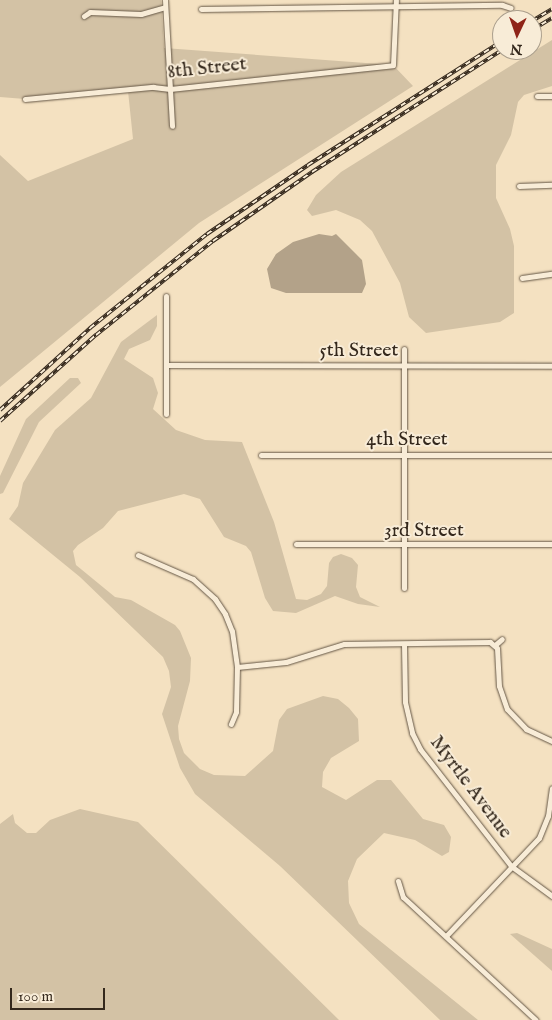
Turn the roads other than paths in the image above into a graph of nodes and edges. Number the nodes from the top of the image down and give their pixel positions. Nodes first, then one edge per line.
1 (165, 0) edge
2 (396, 0) edge
3 (165, 7) junction
4 (396, 7) junction
5 (511, 8) dead end
6 (201, 10) dead end
7 (84, 16) dead end
8 (170, 89) junction
9 (538, 96) dead end
10 (552, 96) edge
11 (25, 100) dead end
12 (172, 126) dead end
13 (552, 185) edge
14 (520, 186) dead end
15 (552, 274) edge
16 (522, 278) dead end
17 (166, 296) dead end
18 (404, 349) dead end
19 (166, 365) junction
20 (403, 365) junction
21 (552, 366) edge
22 (166, 414) dead end
23 (403, 453) junction
24 (262, 455) dead end
25 (552, 455) edge
26 (296, 544) dead end
27 (552, 544) edge
28 (403, 545) junction
29 (138, 555) dead end
30 (404, 588) dead end
31 (502, 639) dead end
32 (404, 644) junction
33 (495, 645) junction
34 (237, 667) junction
35 (231, 724) dead end
36 (552, 741) edge
37 (552, 788) edge
38 (511, 866) junction
39 (398, 881) dead end
40 (552, 896) edge
41 (446, 936) junction
42 (536, 1020) edge

1 - 3 street
2 - 4 street
3 - 7 street
3 - 8 street
4 - 5 street
4 - 6 street
4 - 8 street, 8th Street
8 - 11 street, 8th Street
8 - 12 street
9 - 10 street
13 - 14 street
15 - 16 street
17 - 19 street
18 - 20 street
19 - 20 street, 5th Street
19 - 22 street
20 - 21 street, 5th Street
20 - 23 street
23 - 24 street, 4th Street
23 - 25 street, 4th Street
23 - 28 street
26 - 28 street, 3rd Street
27 - 28 street, 3rd Street
28 - 30 street
29 - 34 street
31 - 33 street
32 - 33 street
32 - 34 street
32 - 38 street, Myrtle Avenue
33 - 36 street
34 - 35 street
37 - 38 street
38 - 40 street, Myrtle Avenue
38 - 41 street
39 - 41 street
41 - 42 street

